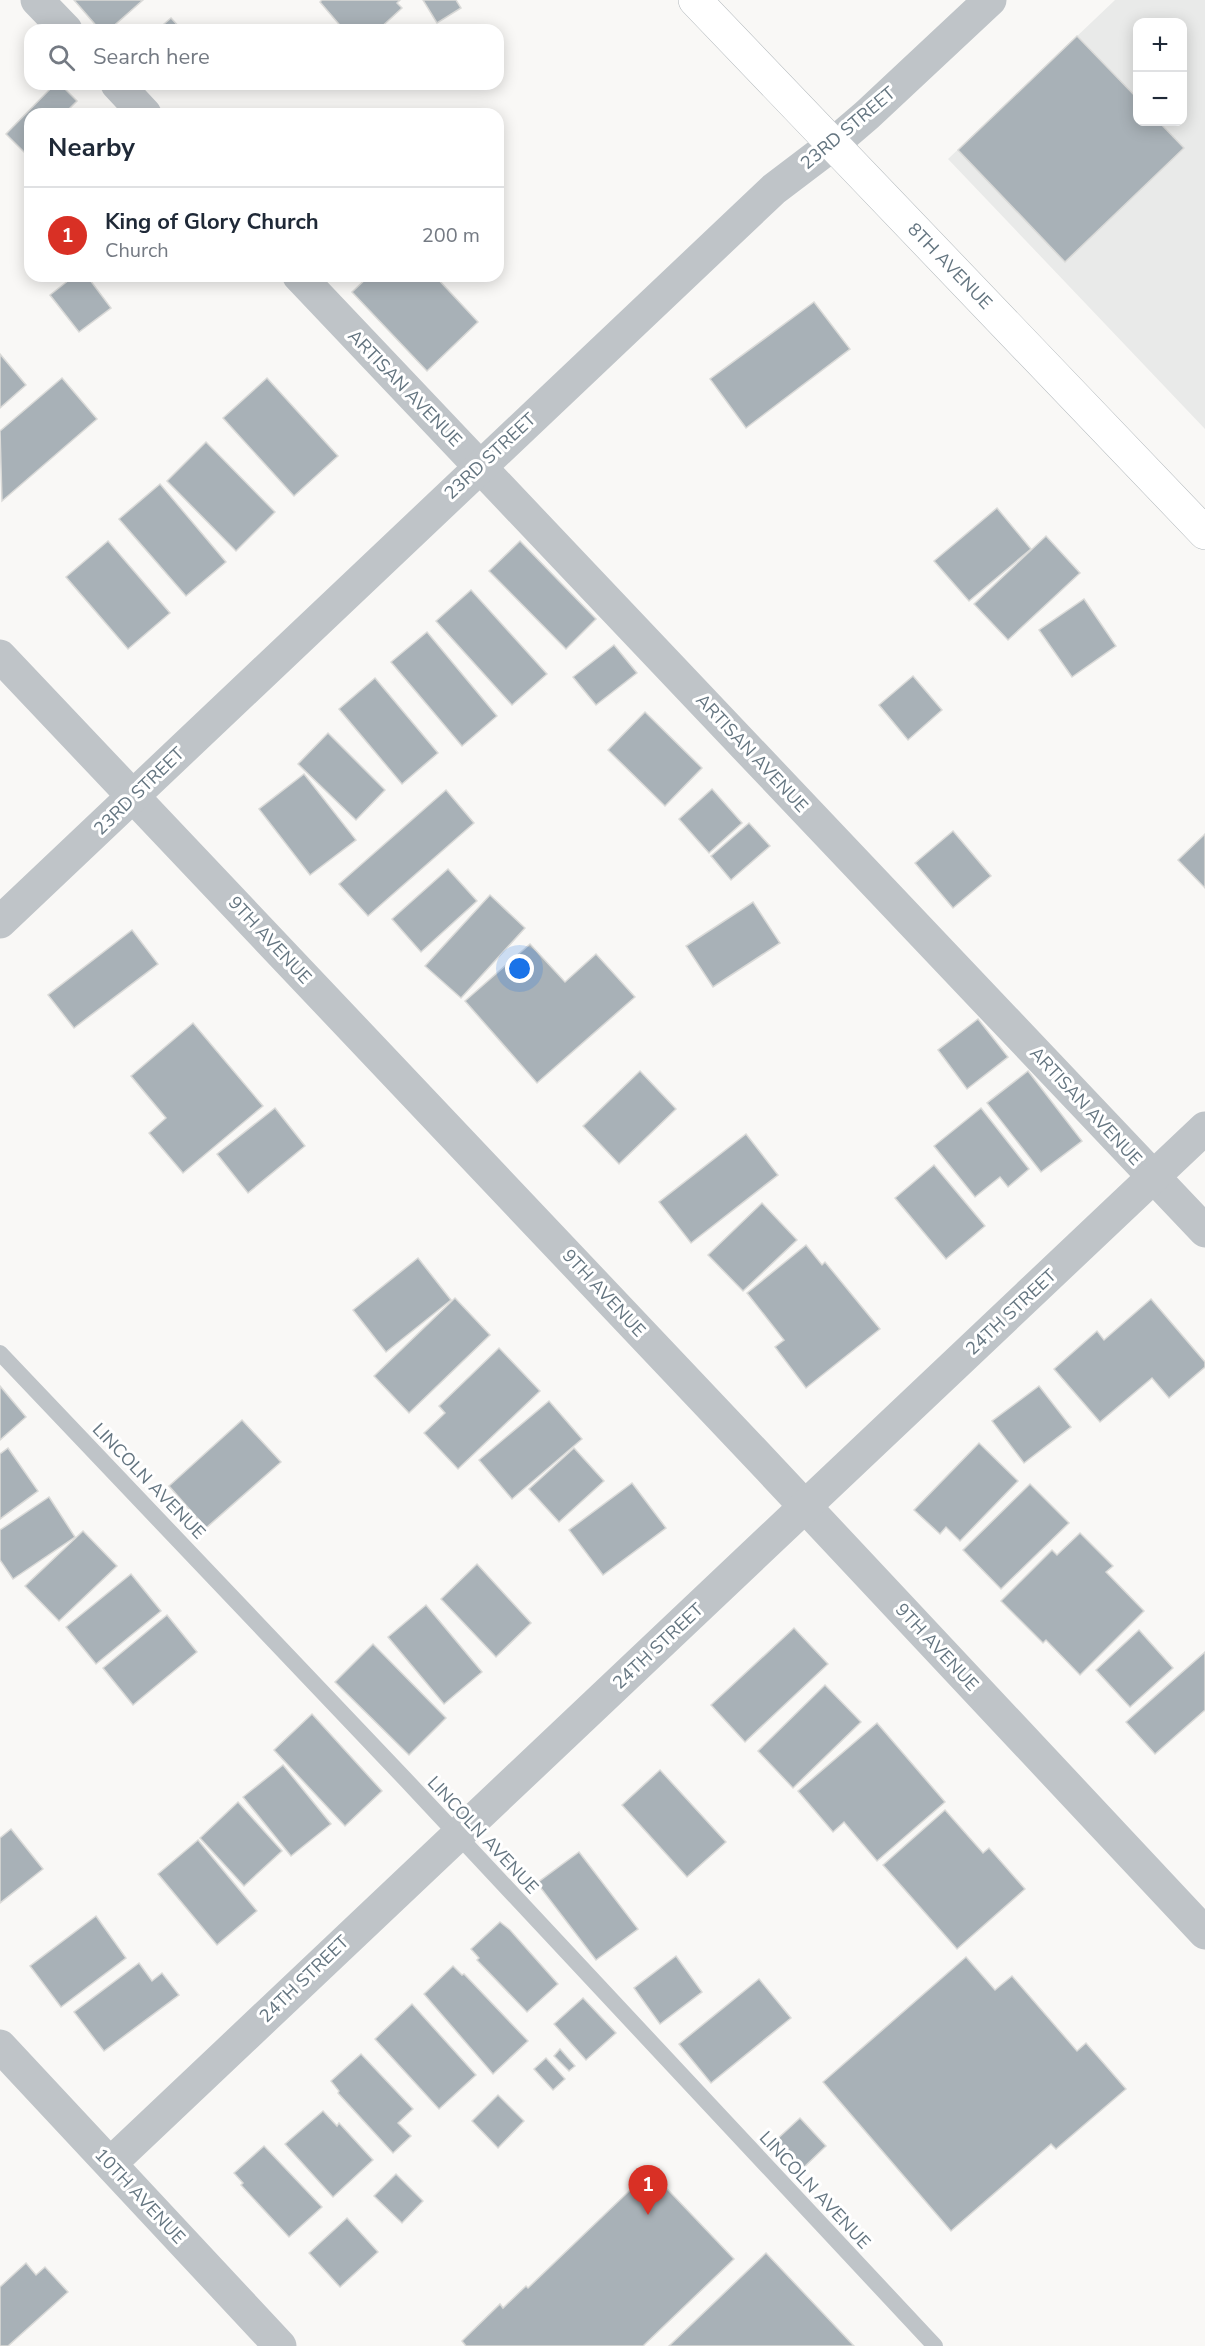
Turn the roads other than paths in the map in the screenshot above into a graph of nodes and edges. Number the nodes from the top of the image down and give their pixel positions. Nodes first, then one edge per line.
1 (37, 0) edge
2 (695, 0) edge
3 (990, 0) edge
4 (60, 24) edge
5 (123, 90) edge
6 (139, 108) edge
7 (832, 145) junction
8 (305, 282) edge
9 (480, 465) junction
10 (1205, 533) edge
11 (0, 656) edge
12 (134, 797) junction
13 (0, 922) edge
14 (1205, 1128) edge
15 (1153, 1177) junction
16 (1205, 1231) edge
17 (0, 1353) edge
18 (806, 1507) junction
19 (456, 1834) junction
20 (1205, 1933) edge
21 (0, 2046) edge
22 (111, 2163) junction
23 (279, 2346) edge
24 (935, 2346) edge

1 - 4 street
2 - 7 main road, 8TH AVENUE
3 - 7 street, 23RD STREET
5 - 6 street
7 - 9 street, 23RD STREET
7 - 10 main road, 8TH AVENUE
8 - 9 street, ARTISAN AVENUE
9 - 12 street, 23RD STREET
9 - 15 street, ARTISAN AVENUE
11 - 12 street, 9TH AVENUE
12 - 13 street, 23RD STREET
12 - 18 street, 9TH AVENUE
14 - 15 street, 24TH STREET
15 - 16 street, ARTISAN AVENUE
15 - 18 street, 24TH STREET
17 - 19 lane, LINCOLN AVENUE
18 - 19 street, 24TH STREET
18 - 20 street, 9TH AVENUE
19 - 22 street, 24TH STREET
19 - 24 lane, LINCOLN AVENUE
21 - 22 street, 10TH AVENUE
22 - 23 street, 10TH AVENUE

